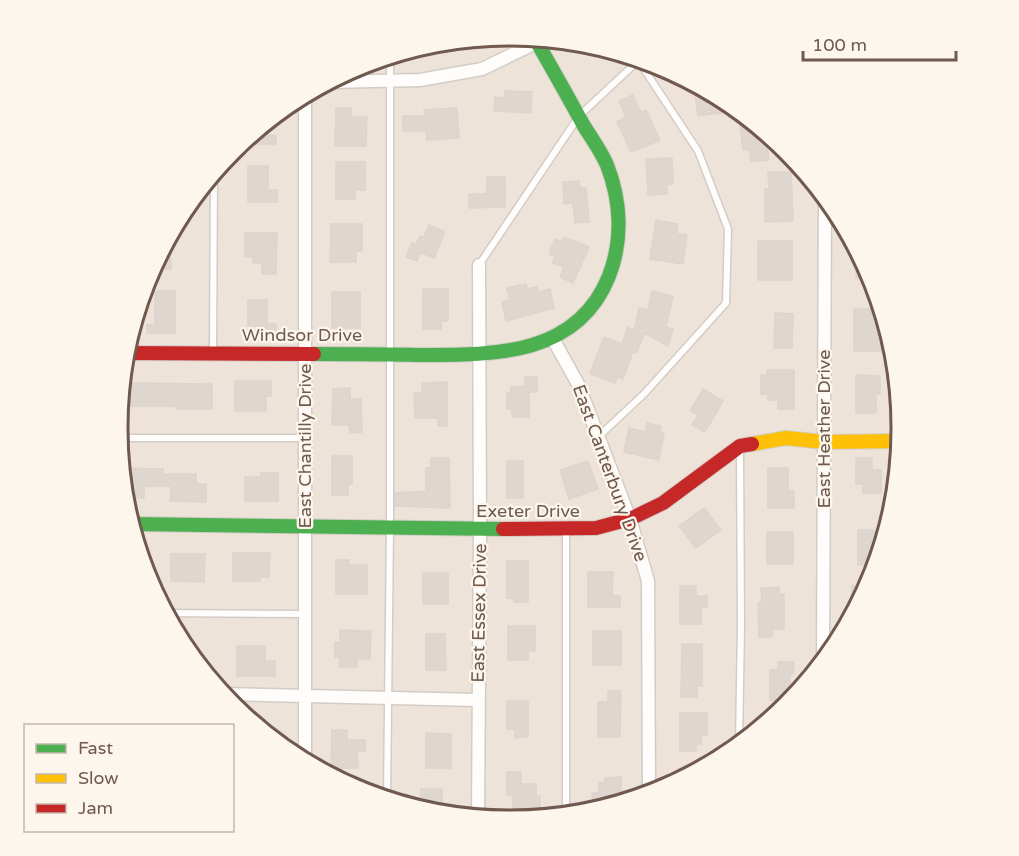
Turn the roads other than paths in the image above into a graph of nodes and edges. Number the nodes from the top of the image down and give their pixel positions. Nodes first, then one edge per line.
1 (526, 47) edge
2 (543, 48) edge
3 (390, 66) edge
4 (632, 67) edge
5 (647, 73) edge
6 (390, 80) junction
7 (352, 81) edge
8 (305, 107) edge
9 (579, 116) junction
10 (214, 187) edge
11 (825, 213) edge
12 (479, 265) joint
13 (553, 339) junction
14 (135, 353) edge
15 (213, 353) junction
16 (305, 353) junction
17 (389, 354) junction
18 (479, 355) junction
19 (598, 437) junction
20 (128, 438) edge
21 (305, 438) junction
22 (890, 441) edge
23 (824, 442) junction
24 (740, 446) junction
25 (630, 519) junction
26 (140, 524) edge
27 (304, 526) junction
28 (390, 527) junction
29 (566, 528) junction
30 (480, 529) junction
31 (176, 613) edge
32 (304, 614) junction
33 (824, 644) edge
34 (236, 693) edge
35 (305, 696) junction
36 (388, 698) junction
37 (478, 700) junction
38 (739, 733) edge
39 (305, 749) edge
40 (649, 782) edge
41 (387, 789) edge
42 (566, 805) edge
43 (478, 808) edge

1 - 6 street
2 - 9 street, Windsor Drive
3 - 6 lane
4 - 9 lane
5 - 19 lane
6 - 7 street
6 - 17 lane
8 - 16 street, East Chantilly Drive
9 - 12 lane
9 - 13 street, Windsor Drive
10 - 15 lane
11 - 23 street, East Heather Drive
12 - 18 street, East Essex Drive
13 - 18 street, Windsor Drive
13 - 19 street, East Canterbury Drive
14 - 15 street, Windsor Drive
15 - 16 street, Windsor Drive
16 - 17 street, Windsor Drive
16 - 21 street, East Chantilly Drive
17 - 18 street, Windsor Drive
17 - 28 lane
18 - 30 street, East Essex Drive
19 - 25 street, East Canterbury Drive
20 - 21 lane
21 - 27 street, East Chantilly Drive
22 - 23 street, Exeter Drive
23 - 24 street, Exeter Drive
23 - 33 street, East Heather Drive
24 - 25 street, Exeter Drive
24 - 38 lane
25 - 29 street, Exeter Drive
25 - 40 street, East Canterbury Drive
26 - 27 street, Exeter Drive
27 - 28 street, Exeter Drive
27 - 32 street, East Chantilly Drive
28 - 30 street, Exeter Drive
28 - 36 lane
29 - 30 street, Exeter Drive
29 - 42 lane
30 - 37 street, East Essex Drive
31 - 32 lane
32 - 35 street, East Chantilly Drive
34 - 35 street
35 - 36 street
35 - 39 street, East Chantilly Drive
36 - 37 street
36 - 41 lane
37 - 43 street, East Essex Drive

